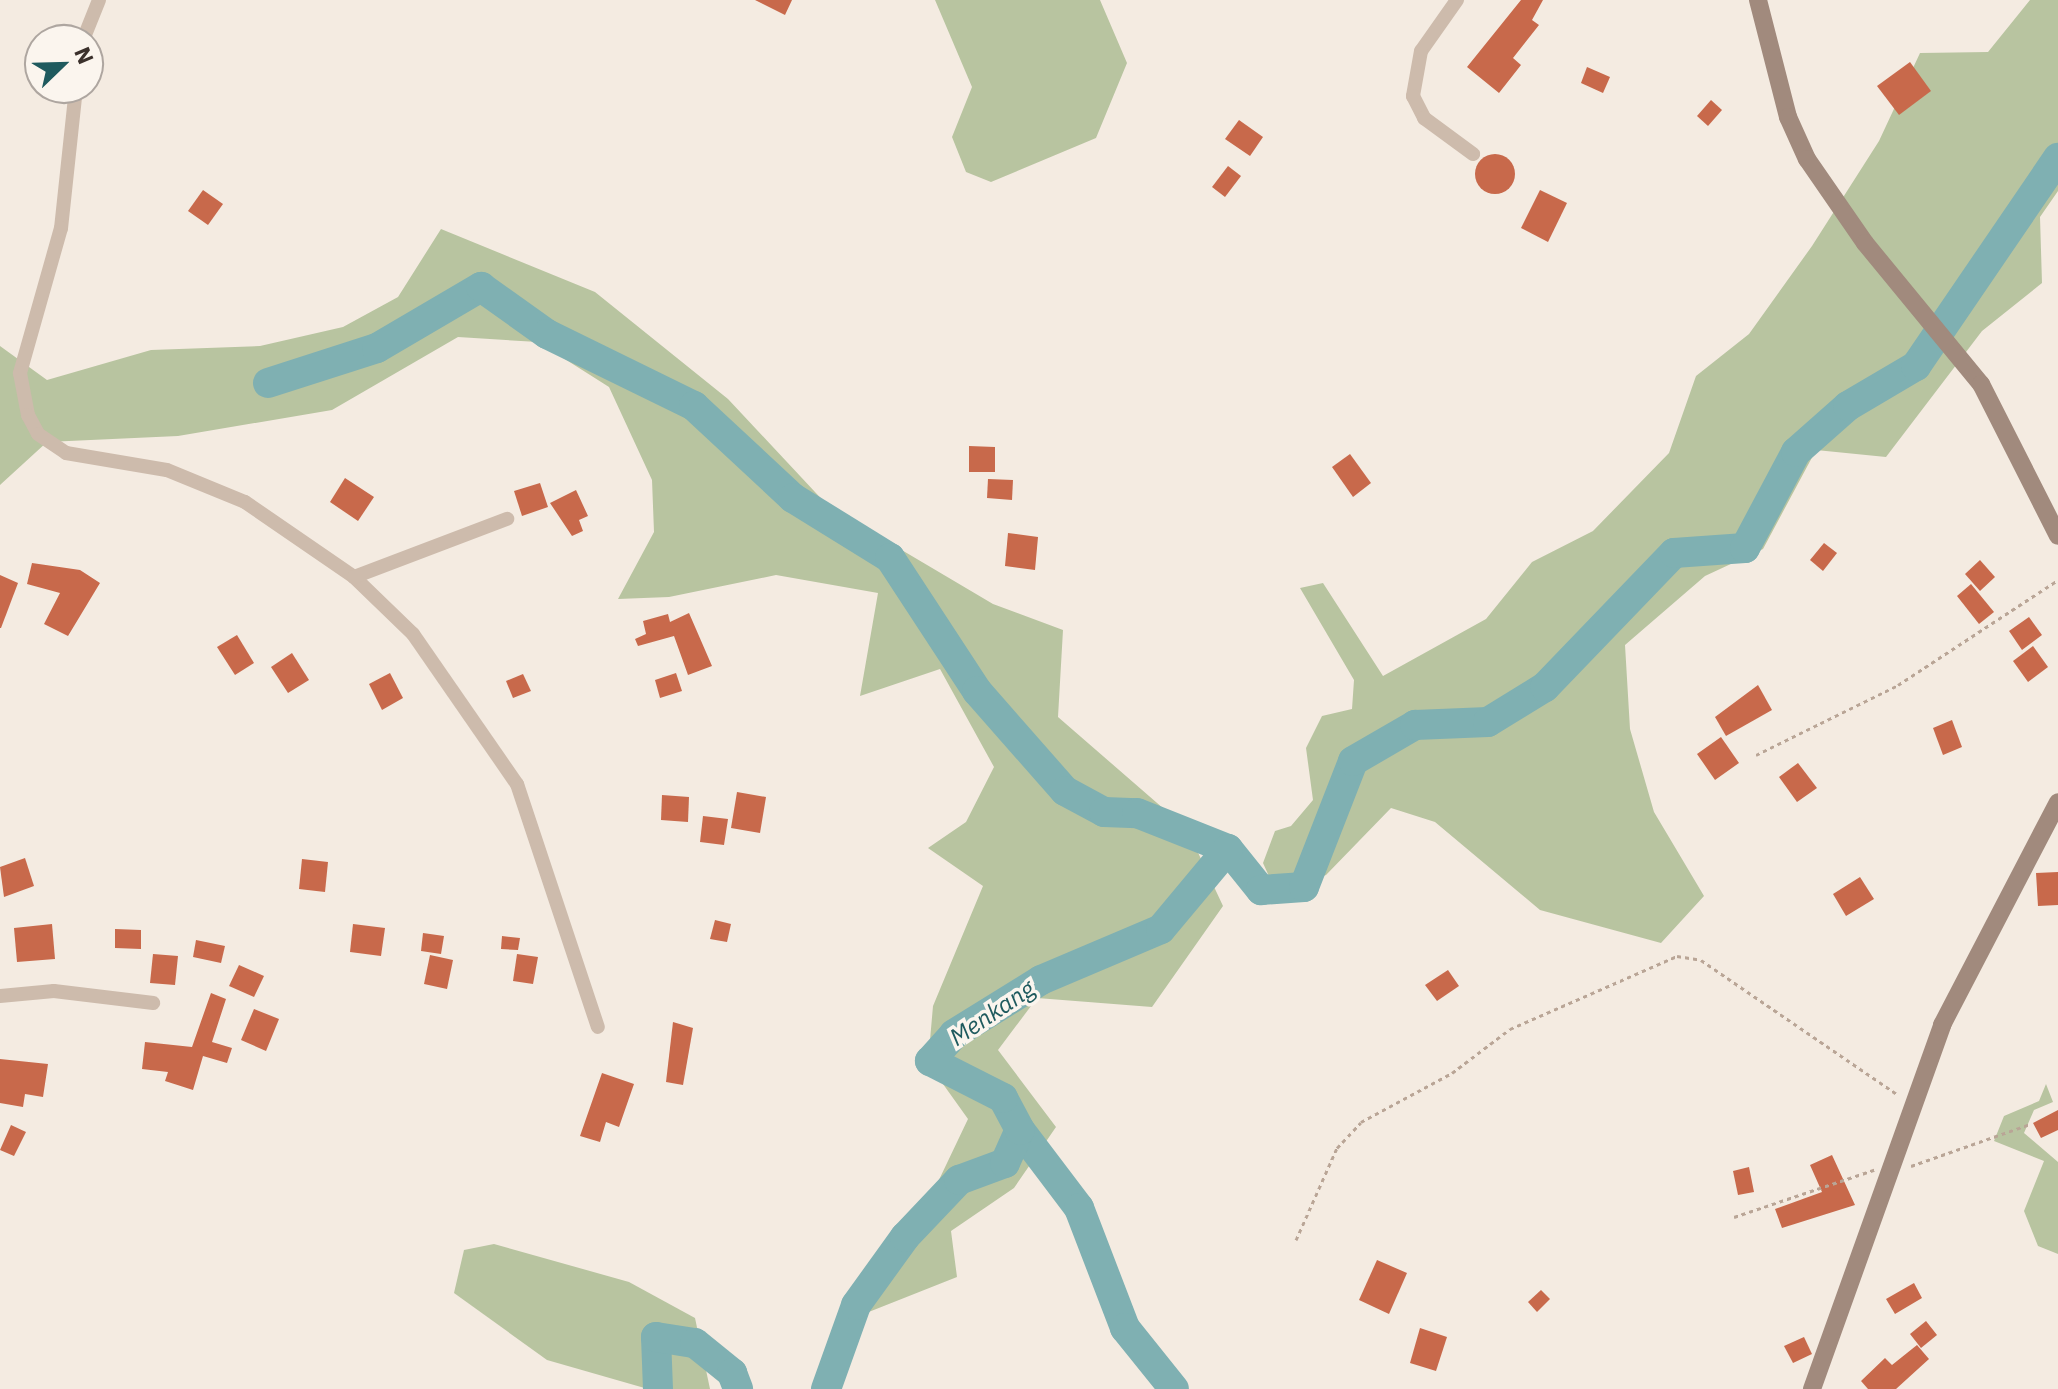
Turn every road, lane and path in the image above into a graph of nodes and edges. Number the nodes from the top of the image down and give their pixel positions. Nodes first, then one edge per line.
1 (99, 0) edge
2 (1457, 0) edge
3 (1758, 0) edge
4 (89, 24) edge
5 (74, 104) edge
6 (1473, 154) dead end
7 (507, 519) dead end
8 (2058, 536) edge
9 (354, 577) junction
10 (2058, 580) edge
11 (1756, 755) dead end
12 (2058, 802) edge
13 (0, 996) edge
14 (153, 1003) dead end
15 (598, 1027) dead end
16 (1911, 1104) junction
17 (2030, 1124) dead end
18 (1891, 1175) junction
19 (1734, 1217) dead end
20 (1296, 1240) dead end
21 (1812, 1389) edge

1 - 4 street
2 - 6 street
3 - 8 street
5 - 9 street
7 - 9 street
9 - 15 street
10 - 11 path
12 - 16 street
13 - 14 street
16 - 18 street
16 - 20 path
17 - 18 path
18 - 19 path
18 - 21 street

